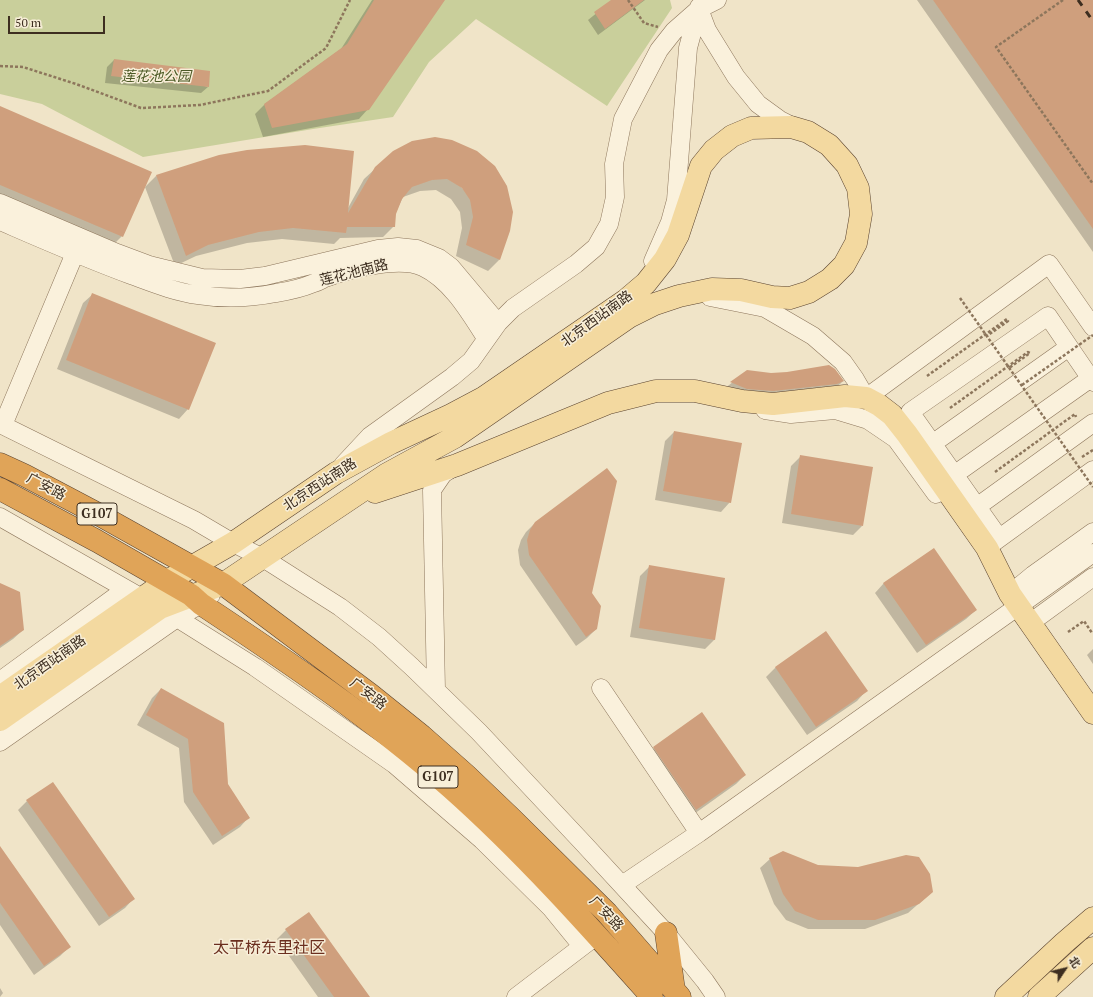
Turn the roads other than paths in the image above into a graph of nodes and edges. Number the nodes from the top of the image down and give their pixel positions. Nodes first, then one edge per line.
1 (717, 0) edge
2 (699, 4) edge
3 (800, 130) junction
4 (0, 203) edge
5 (0, 221) edge
6 (75, 253) junction
7 (646, 283) junction
8 (679, 296) junction
9 (498, 323) junction
10 (1093, 327) edge
11 (486, 338) junction
12 (1069, 347) junction
13 (1092, 380) edge
14 (866, 398) junction
15 (742, 401) junction
16 (1093, 423) edge
17 (1, 425) edge
18 (932, 444) junction
19 (0, 464) edge
20 (457, 465) junction
21 (1093, 470) edge
22 (336, 473) junction
23 (948, 480) junction
24 (0, 489) edge
25 (342, 504) junction
26 (970, 511) junction
27 (0, 517) edge
28 (1093, 532) edge
29 (993, 543) junction
30 (234, 544) junction
31 (1093, 552) edge
32 (263, 558) junction
33 (193, 566) junction
34 (1093, 567) edge
35 (996, 569) junction
36 (1093, 577) edge
37 (167, 581) junction
38 (223, 584) junction
39 (196, 600) junction
40 (151, 603) junction
41 (1021, 610) junction
42 (0, 682) edge
43 (601, 688) dead end
44 (436, 690) junction
45 (0, 697) edge
46 (1093, 713) edge
47 (0, 720) edge
48 (0, 742) edge
49 (699, 833) junction
50 (622, 885) junction
51 (1093, 918) edge
52 (666, 933) junction
53 (590, 940) junction
54 (1093, 948) edge
55 (677, 994) edge
56 (516, 997) edge
57 (652, 997) edge
58 (716, 997) edge
59 (1006, 997) edge
60 (1039, 997) edge

1 - 2 street
2 - 3 street
2 - 7 street
2 - 9 street
3 - 7 main road, 北京西站南路
3 - 8 main road, 北京西站南路
4 - 9 street, 莲花池南路
5 - 6 street, 莲花池南路
6 - 11 street, 莲花池南路
6 - 17 street
7 - 22 main road, 北京西站南路
8 - 14 street
8 - 25 main road, 北京西站南路
9 - 11 street
10 - 14 street
11 - 22 street
12 - 13 street
12 - 18 street
12 - 18 street
13 - 23 street
14 - 15 main road
14 - 23 main road
15 - 20 main road
15 - 35 street
16 - 26 street
17 - 30 street
18 - 23 street
19 - 33 highway, 广安路 / G107
20 - 25 main road
20 - 44 street
21 - 29 street
22 - 30 main road, 北京西站南路
23 - 26 main road
24 - 37 highway, 广安路 / G107
25 - 32 main road, 北京西站南路
26 - 29 main road
27 - 40 street, 广安路
28 - 41 street
29 - 35 main road
30 - 32 street
30 - 33 main road, 北京西站南路
31 - 41 street
32 - 38 main road, 北京西站南路
32 - 44 street
33 - 37 main road, 北京西站南路
33 - 38 highway, 广安路 / G107
34 - 41 street
35 - 41 main road
36 - 41 street
37 - 39 highway, 广安路 / G107
37 - 40 main road, 北京西站南路
38 - 39 main road, 北京西站南路
38 - 55 highway, 广安路 / G107
39 - 40 main road, 北京西站南路
39 - 53 highway, 广安路 / G107
40 - 42 street, 北京西站南路
40 - 45 main road, 北京西站南路
40 - 47 main road, 北京西站南路
40 - 48 street, 北京西站南路
40 - 53 street, 广安路
41 - 46 main road
41 - 49 street
43 - 49 street
44 - 50 street
49 - 50 street
50 - 52 street
51 - 59 main road
52 - 55 highway
52 - 58 street
53 - 56 street
53 - 57 highway, 广安路 / G107
54 - 60 main road

